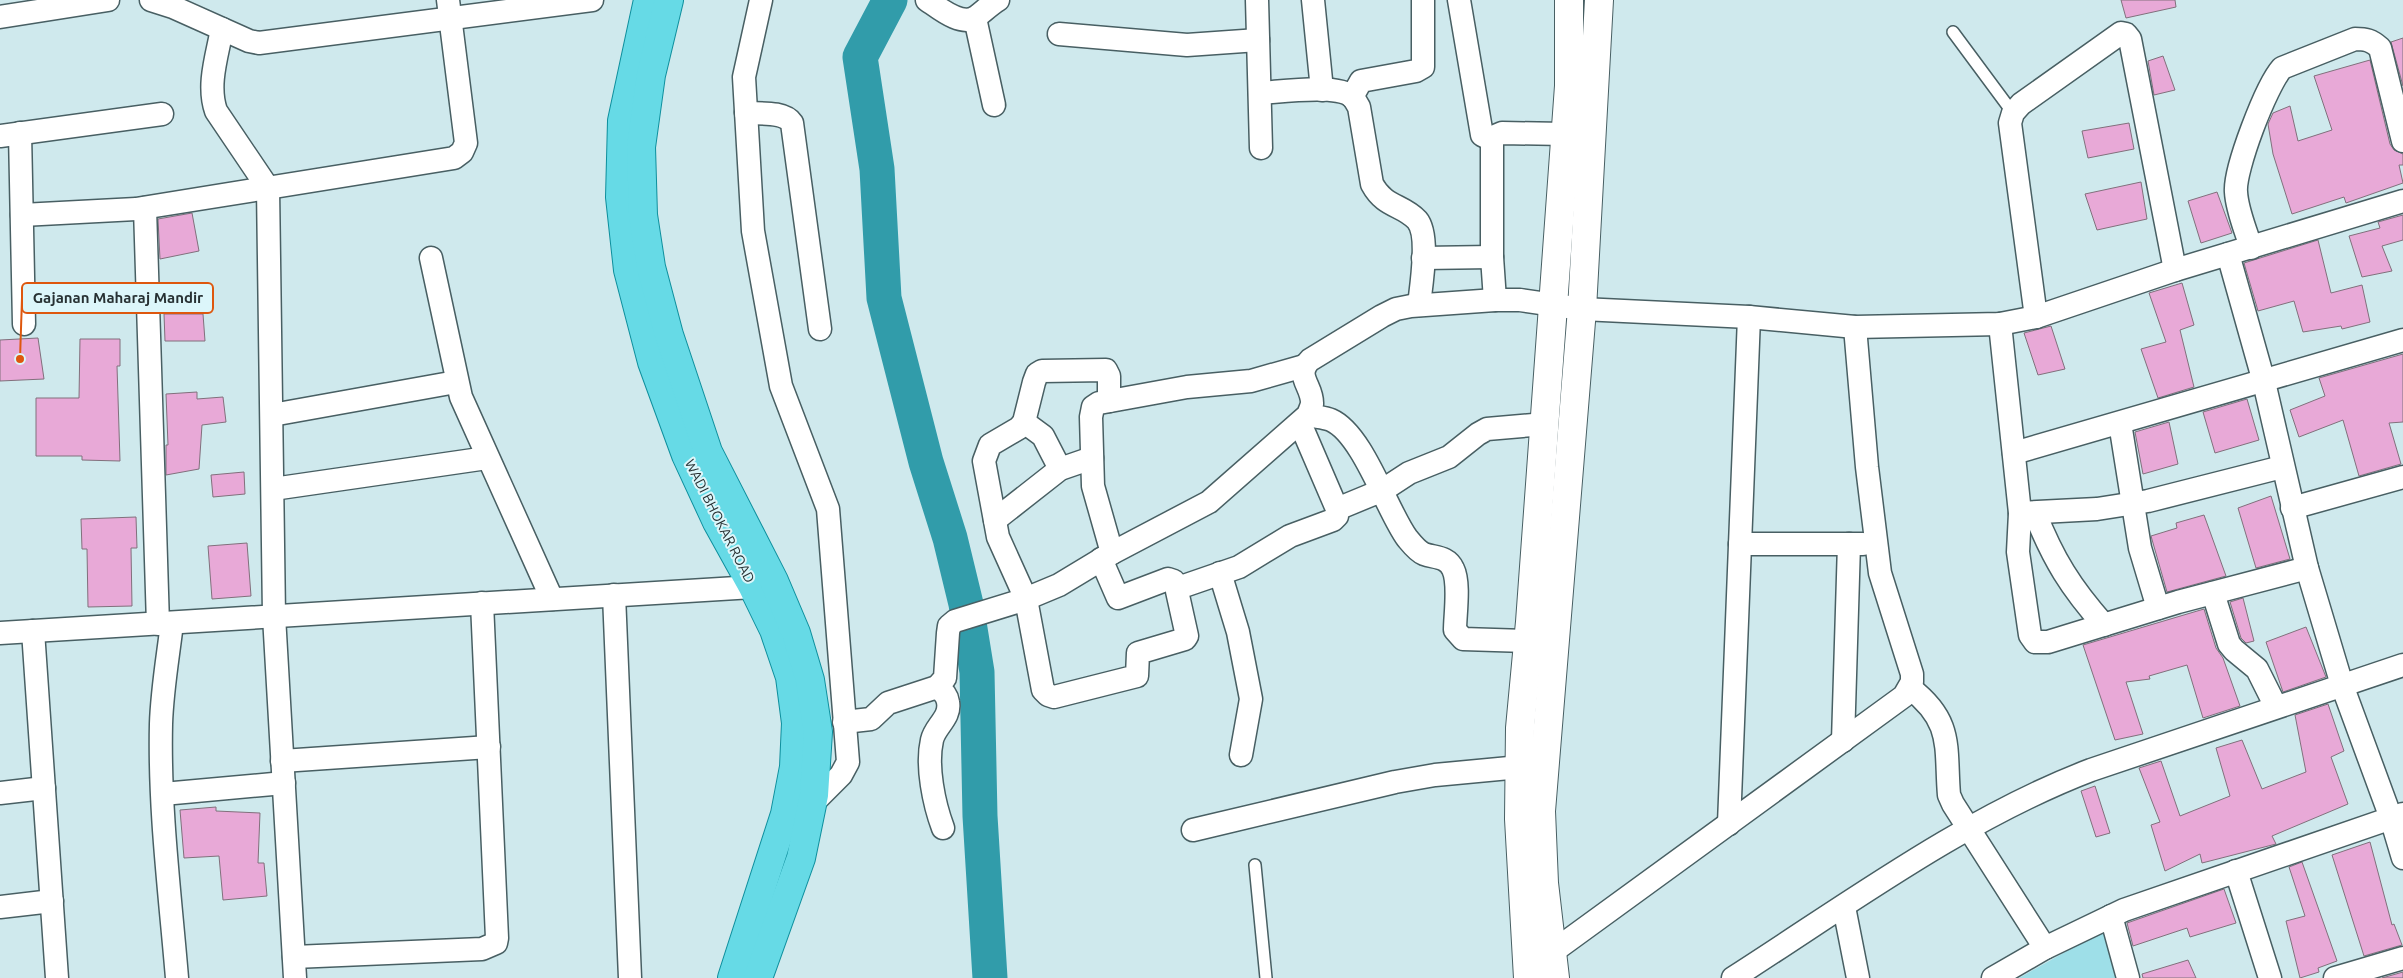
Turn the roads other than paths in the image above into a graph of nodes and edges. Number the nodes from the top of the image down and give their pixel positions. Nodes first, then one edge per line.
1 (108, 0) edge
2 (155, 0) edge
3 (592, 0) edge
4 (648, 0) edge
5 (669, 0) edge
6 (761, 0) edge
7 (927, 0) edge
8 (998, 0) edge
9 (1257, 0) edge
10 (1313, 0) edge
11 (1423, 0) edge
12 (1459, 0) edge
13 (1569, 0) edge
14 (1599, 0) edge
15 (449, 9) edge
16 (0, 17) edge
17 (975, 18) junction
18 (222, 29) junction
19 (1953, 32) dead end
20 (1059, 34) dead end
21 (1258, 40) junction
22 (1569, 47) junction
23 (1597, 48) junction
24 (1322, 90) junction
25 (1260, 93) junction
26 (1352, 97) junction
27 (994, 105) dead end
28 (746, 113) junction
29 (2013, 113) junction
30 (162, 114) dead end
31 (10, 134) edge
32 (1566, 134) junction
33 (1492, 140) junction
34 (2403, 141) edge
35 (1261, 148) dead end
36 (268, 188) junction
37 (2403, 202) edge
38 (145, 208) junction
39 (22, 215) junction
40 (2250, 248) junction
41 (2228, 254) junction
42 (1492, 257) junction
43 (431, 258) dead end
44 (1423, 258) junction
45 (2175, 270) junction
46 (1495, 300) junction
47 (1419, 305) junction
48 (1553, 305) junction
49 (1582, 309) junction
50 (1749, 317) junction
51 (2036, 317) junction
52 (24, 324) dead end
53 (2000, 324) junction
54 (1855, 327) junction
55 (820, 329) dead end
56 (2403, 340) edge
57 (1304, 366) junction
58 (456, 382) junction
59 (2264, 382) junction
60 (1109, 401) junction
61 (272, 415) junction
62 (1304, 419) junction
63 (1024, 422) junction
64 (2120, 423) junction
65 (1545, 424) junction
66 (2014, 454) junction
67 (487, 458) junction
68 (1092, 458) junction
69 (2282, 466) junction
70 (1060, 470) junction
71 (2403, 477) edge
72 (272, 489) junction
73 (1383, 490) junction
74 (2133, 503) junction
75 (2292, 508) junction
76 (1337, 509) junction
77 (2028, 513) junction
78 (995, 520) junction
79 (1740, 544) junction
80 (1849, 544) junction
81 (1876, 544) junction
82 (1106, 556) junction
83 (2306, 568) junction
84 (1220, 573) junction
85 (764, 584) junction
86 (1178, 588) junction
87 (2213, 593) junction
88 (614, 595) junction
89 (552, 599) junction
90 (1025, 599) junction
91 (482, 604) junction
92 (2158, 608) junction
93 (274, 616) junction
94 (165, 623) junction
95 (2104, 625) junction
96 (33, 631) junction
97 (0, 634) edge
98 (1528, 641) junction
99 (2403, 665) edge
100 (2342, 684) junction
101 (938, 687) junction
102 (1910, 688) junction
103 (2276, 707) junction
104 (844, 722) junction
105 (1843, 741) junction
106 (489, 747) junction
107 (1241, 755) dead end
108 (282, 761) junction
109 (1520, 767) junction
110 (284, 783) junction
111 (44, 788) junction
112 (0, 793) edge
113 (163, 794) junction
114 (812, 804) junction
115 (2397, 816) edge
116 (1729, 824) junction
117 (943, 828) dead end
118 (1193, 830) dead end
119 (1969, 830) junction
120 (2403, 858) edge
121 (1255, 865) dead end
122 (2236, 871) junction
123 (52, 901) junction
124 (0, 906) edge
125 (1844, 907) junction
126 (2110, 916) junction
127 (2045, 948) junction
128 (2403, 958) edge
129 (294, 968) edge
130 (1540, 968) edge
131 (57, 978) edge
132 (176, 978) edge
133 (630, 978) edge
134 (732, 978) edge
135 (758, 978) edge
136 (1266, 978) edge
137 (1733, 978) edge
138 (1858, 978) edge
139 (1993, 978) edge
140 (2128, 978) edge
141 (2270, 978) edge
142 (2335, 978) edge

1 - 16 street
2 - 18 street
3 - 15 street
4 - 85 main road, WADI BHOKAR ROAD
5 - 85 main road, WADI BHOKAR ROAD
6 - 28 street
7 - 17 street
8 - 17 street
9 - 21 street
10 - 24 street
11 - 26 street
12 - 33 street
13 - 22 street
14 - 23 street
15 - 18 street
15 - 36 street
17 - 27 street
18 - 36 street
19 - 29 lane
20 - 21 street
21 - 25 street
22 - 23 street
22 - 32 street
23 - 49 street
24 - 25 street
24 - 26 street
25 - 35 street
26 - 44 street
28 - 55 street
28 - 104 street
29 - 45 street
29 - 51 street
30 - 31 street
31 - 39 street
32 - 33 street
32 - 48 street
33 - 42 street
34 - 40 street
36 - 38 street
36 - 61 street
37 - 40 street
38 - 39 street
38 - 94 street
39 - 52 street
40 - 41 street
41 - 45 street
41 - 59 street
42 - 44 street
42 - 46 street
43 - 58 street
44 - 47 street
45 - 51 street
46 - 47 street
46 - 48 street
47 - 57 street
48 - 49 street
48 - 65 street
49 - 50 street
49 - 130 street
50 - 54 street
50 - 79 street
51 - 53 street
53 - 54 street
53 - 66 street
54 - 81 street
56 - 59 street
57 - 60 street
57 - 62 street
58 - 61 street
58 - 67 street
59 - 64 street
59 - 69 street
60 - 63 street
60 - 68 street
61 - 72 street
62 - 73 street
62 - 76 street
62 - 82 street
63 - 70 street
63 - 78 street
64 - 66 street
64 - 74 street
65 - 73 street
65 - 98 street
66 - 77 street
67 - 72 street
67 - 89 street
68 - 70 street
68 - 82 street
69 - 74 street
69 - 75 street
70 - 78 street
71 - 75 street
72 - 93 street
73 - 76 street
73 - 98 street
74 - 77 street
74 - 92 street
75 - 83 street
76 - 84 street
77 - 95 street
77 - 95 street
78 - 90 street
79 - 80 street
79 - 116 street
80 - 81 street
80 - 105 street
81 - 102 street
82 - 86 street
82 - 90 street
83 - 87 street
83 - 100 street
84 - 86 street
84 - 107 street
85 - 88 street
85 - 114 main road, WADI BHOKAR ROAD
85 - 134 main road, WADI BHOKAR ROAD
86 - 90 street
87 - 92 street
87 - 103 street
88 - 89 street
88 - 133 street
89 - 91 street
90 - 101 street
91 - 93 street
91 - 106 street
92 - 95 street
93 - 94 street
93 - 108 street
94 - 96 street
94 - 113 street
96 - 97 street
96 - 111 street
98 - 109 street
99 - 100 street
100 - 103 street
100 - 115 street
101 - 104 street
101 - 117 street
102 - 105 street
102 - 119 street
103 - 119 street
104 - 114 street
105 - 116 street
106 - 108 street
106 - 129 street
108 - 110 street
109 - 118 street
109 - 130 street
110 - 113 street
110 - 129 street
111 - 112 street
111 - 123 street
113 - 132 street
114 - 135 main road, WADI BHOKAR ROAD
115 - 120 street
115 - 122 street
116 - 130 street
119 - 125 street
119 - 127 street
121 - 136 lane
122 - 126 street
122 - 141 street
123 - 124 street
123 - 131 street
125 - 137 street
125 - 138 street
126 - 127 street
126 - 140 street
127 - 139 street
128 - 142 street

